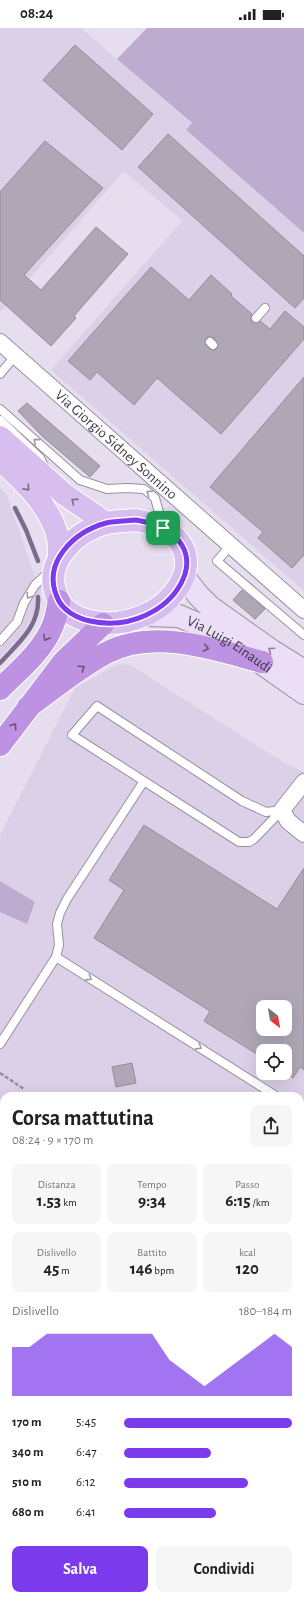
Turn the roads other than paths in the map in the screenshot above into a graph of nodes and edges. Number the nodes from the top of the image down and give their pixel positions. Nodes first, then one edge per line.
1 (265, 308) dead end
2 (256, 318) dead end
3 (0, 342) edge
4 (15, 356) junction
5 (0, 374) edge
6 (0, 409) edge
7 (0, 420) edge
8 (0, 438) edge
9 (0, 460) edge
10 (50, 482) junction
11 (106, 523) junction
12 (163, 528) junction
13 (231, 545) junction
14 (57, 562) junction
15 (184, 577) junction
16 (59, 601) junction
17 (304, 610) edge
18 (147, 615) junction
19 (103, 624) junction
20 (304, 635) edge
21 (0, 641) edge
22 (262, 662) junction
23 (304, 671) edge
24 (0, 689) edge
25 (304, 693) edge
26 (28, 708) junction
27 (0, 746) edge
28 (144, 781) junction
29 (304, 782) edge
30 (304, 795) edge
31 (285, 806) junction
32 (304, 834) edge
33 (56, 957) junction
34 (0, 1044) edge
35 (270, 1092) edge

1 - 2 lane
3 - 4 street, Via Giorgio Sidney Sonnino
4 - 5 lane
4 - 13 street, Via Giorgio Sidney Sonnino
12 -> 6 lane
7 - 10 lane
8 - 10 main road
9 -> 14 main road, Via Luigi Einaudi
11 -> 10 main road
11 - 12 main road, Via Luigi Einaudi
11 - 14 main road, Via Luigi Einaudi
12 - 15 main road, Via Luigi Einaudi
13 - 17 street, Via Giorgio Sidney Sonnino
13 - 20 lane
14 - 16 main road, Via Luigi Einaudi
14 -> 21 lane
15 - 18 main road, Via Luigi Einaudi
23 -> 15 main road, Via Luigi Einaudi
16 - 19 main road, Via Luigi Einaudi
16 -> 24 highway
18 - 19 main road, Via Luigi Einaudi
18 - 22 main road, Via Luigi Einaudi
19 - 26 highway
22 - 25 main road, Via Luigi Einaudi
26 -> 22 highway
27 -> 26 highway
28 - 31 lane
28 - 31 lane
28 - 33 lane
29 - 31 street
30 - 31 street
31 - 32 street
33 - 34 lane
33 -> 35 lane

